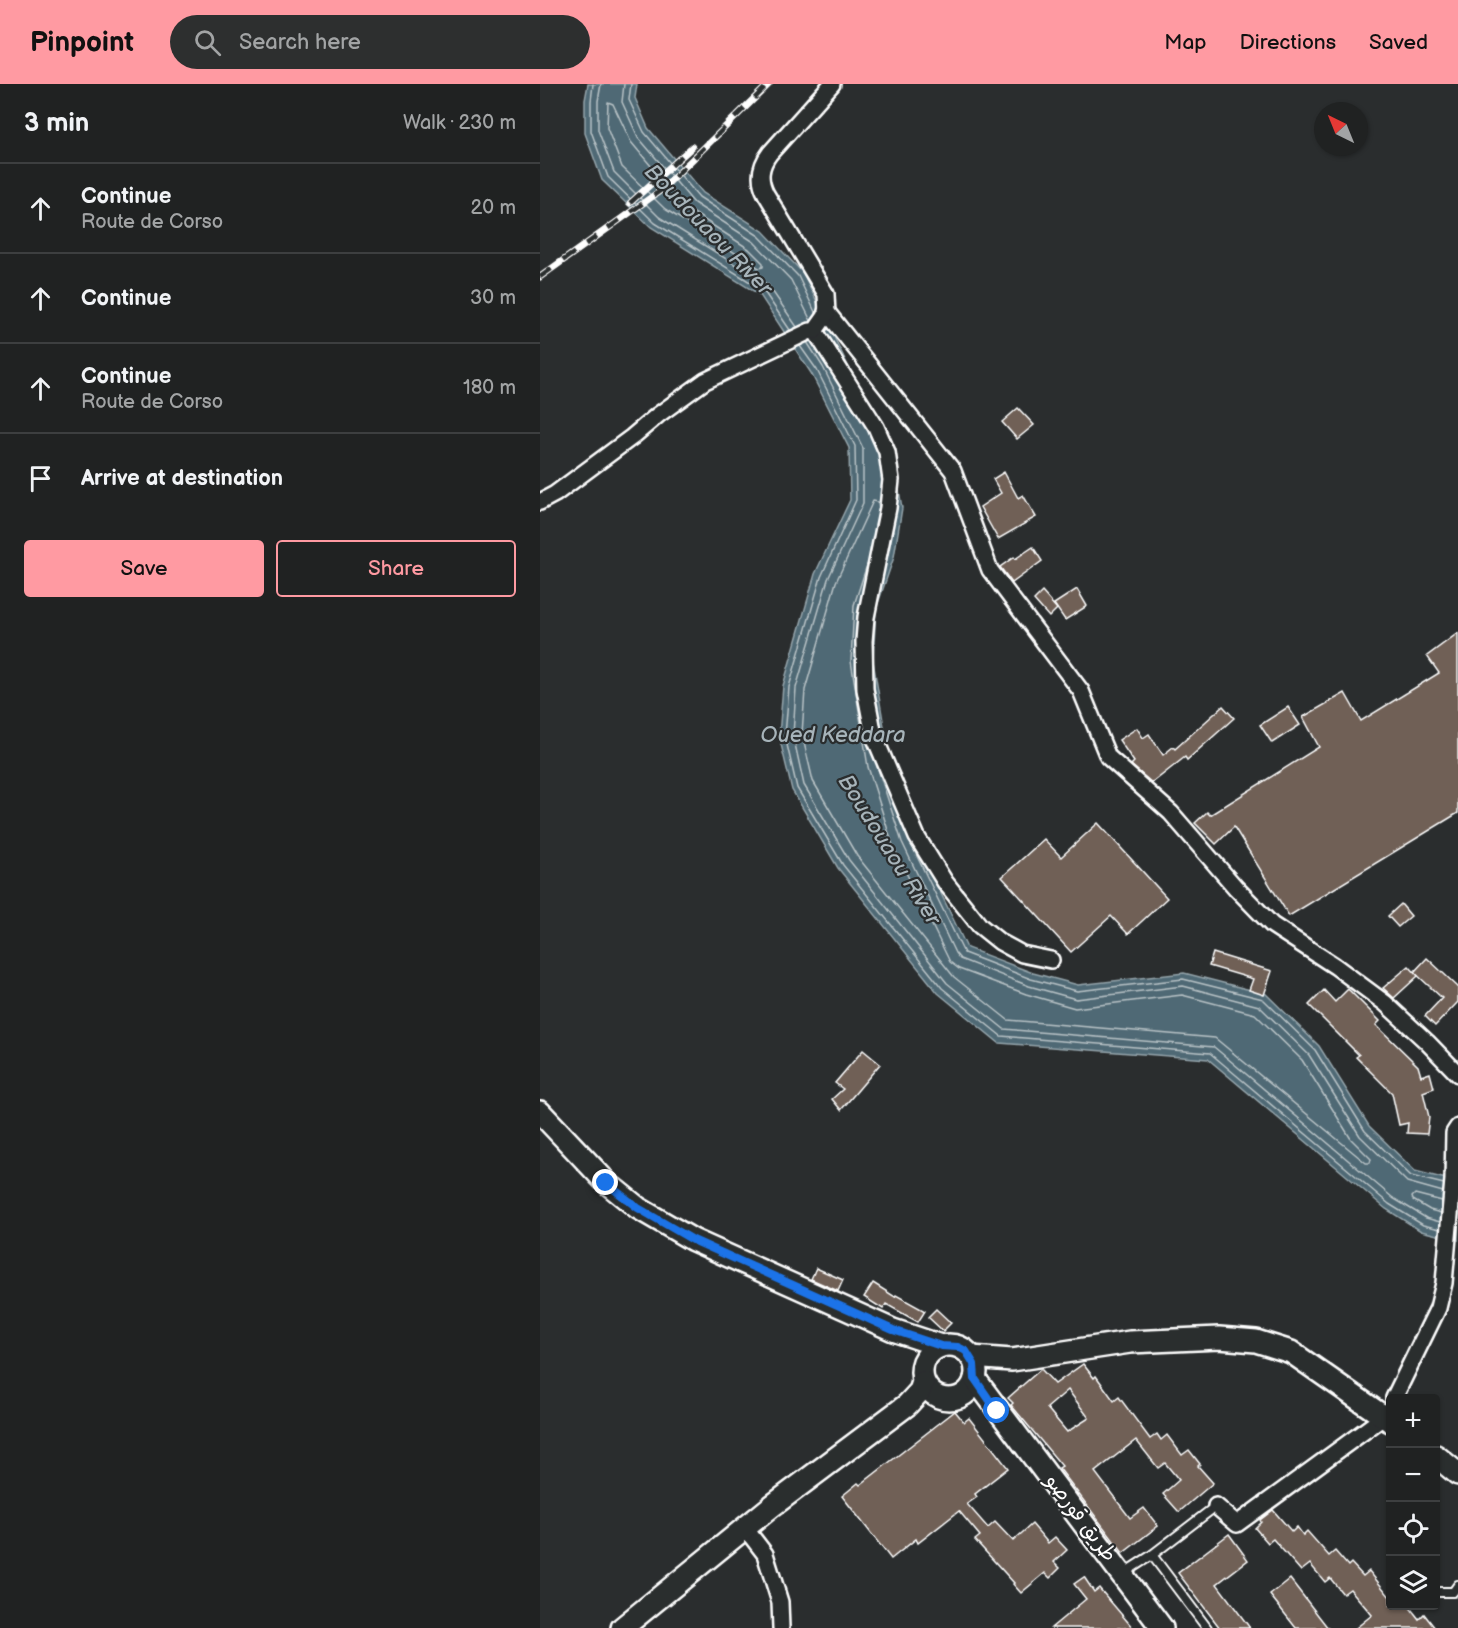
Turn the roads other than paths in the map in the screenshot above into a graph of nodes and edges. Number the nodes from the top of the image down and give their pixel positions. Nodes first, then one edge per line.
1 (832, 84) edge
2 (826, 310) junction
3 (812, 331) junction
4 (540, 502) edge
5 (1051, 960) dead end
6 (1458, 1074) edge
7 (540, 1112) edge
8 (1458, 1127) edge
9 (893, 1330) junction
10 (941, 1346) junction
11 (971, 1377) junction
12 (928, 1381) junction
13 (1398, 1394) edge
14 (1386, 1408) edge
15 (1386, 1413) edge
16 (1440, 1459) edge
17 (1458, 1474) edge
18 (1216, 1506) joint
19 (745, 1528) junction
20 (1152, 1555) junction
21 (1122, 1574) junction
22 (1440, 1592) edge
23 (1456, 1592) edge
24 (622, 1628) edge
25 (781, 1628) edge
26 (1162, 1628) edge
27 (1207, 1628) edge

1 - 2 street
2 - 3 street
2 - 6 street
3 - 4 street
3 - 5 street
7 - 9 main road
8 - 13 street
9 - 10 main road
9 - 12 main road
10 - 11 main road
10 - 12 main road
11 - 12 main road
11 - 14 main road
11 - 21 main road, طريق قورصو
12 - 19 main road
15 - 18 street
16 - 17 main road
18 - 20 lane
19 - 24 main road
19 - 25 street
20 - 21 lane
20 - 27 lane
21 - 26 main road, طريق قورصو
22 - 23 lane

